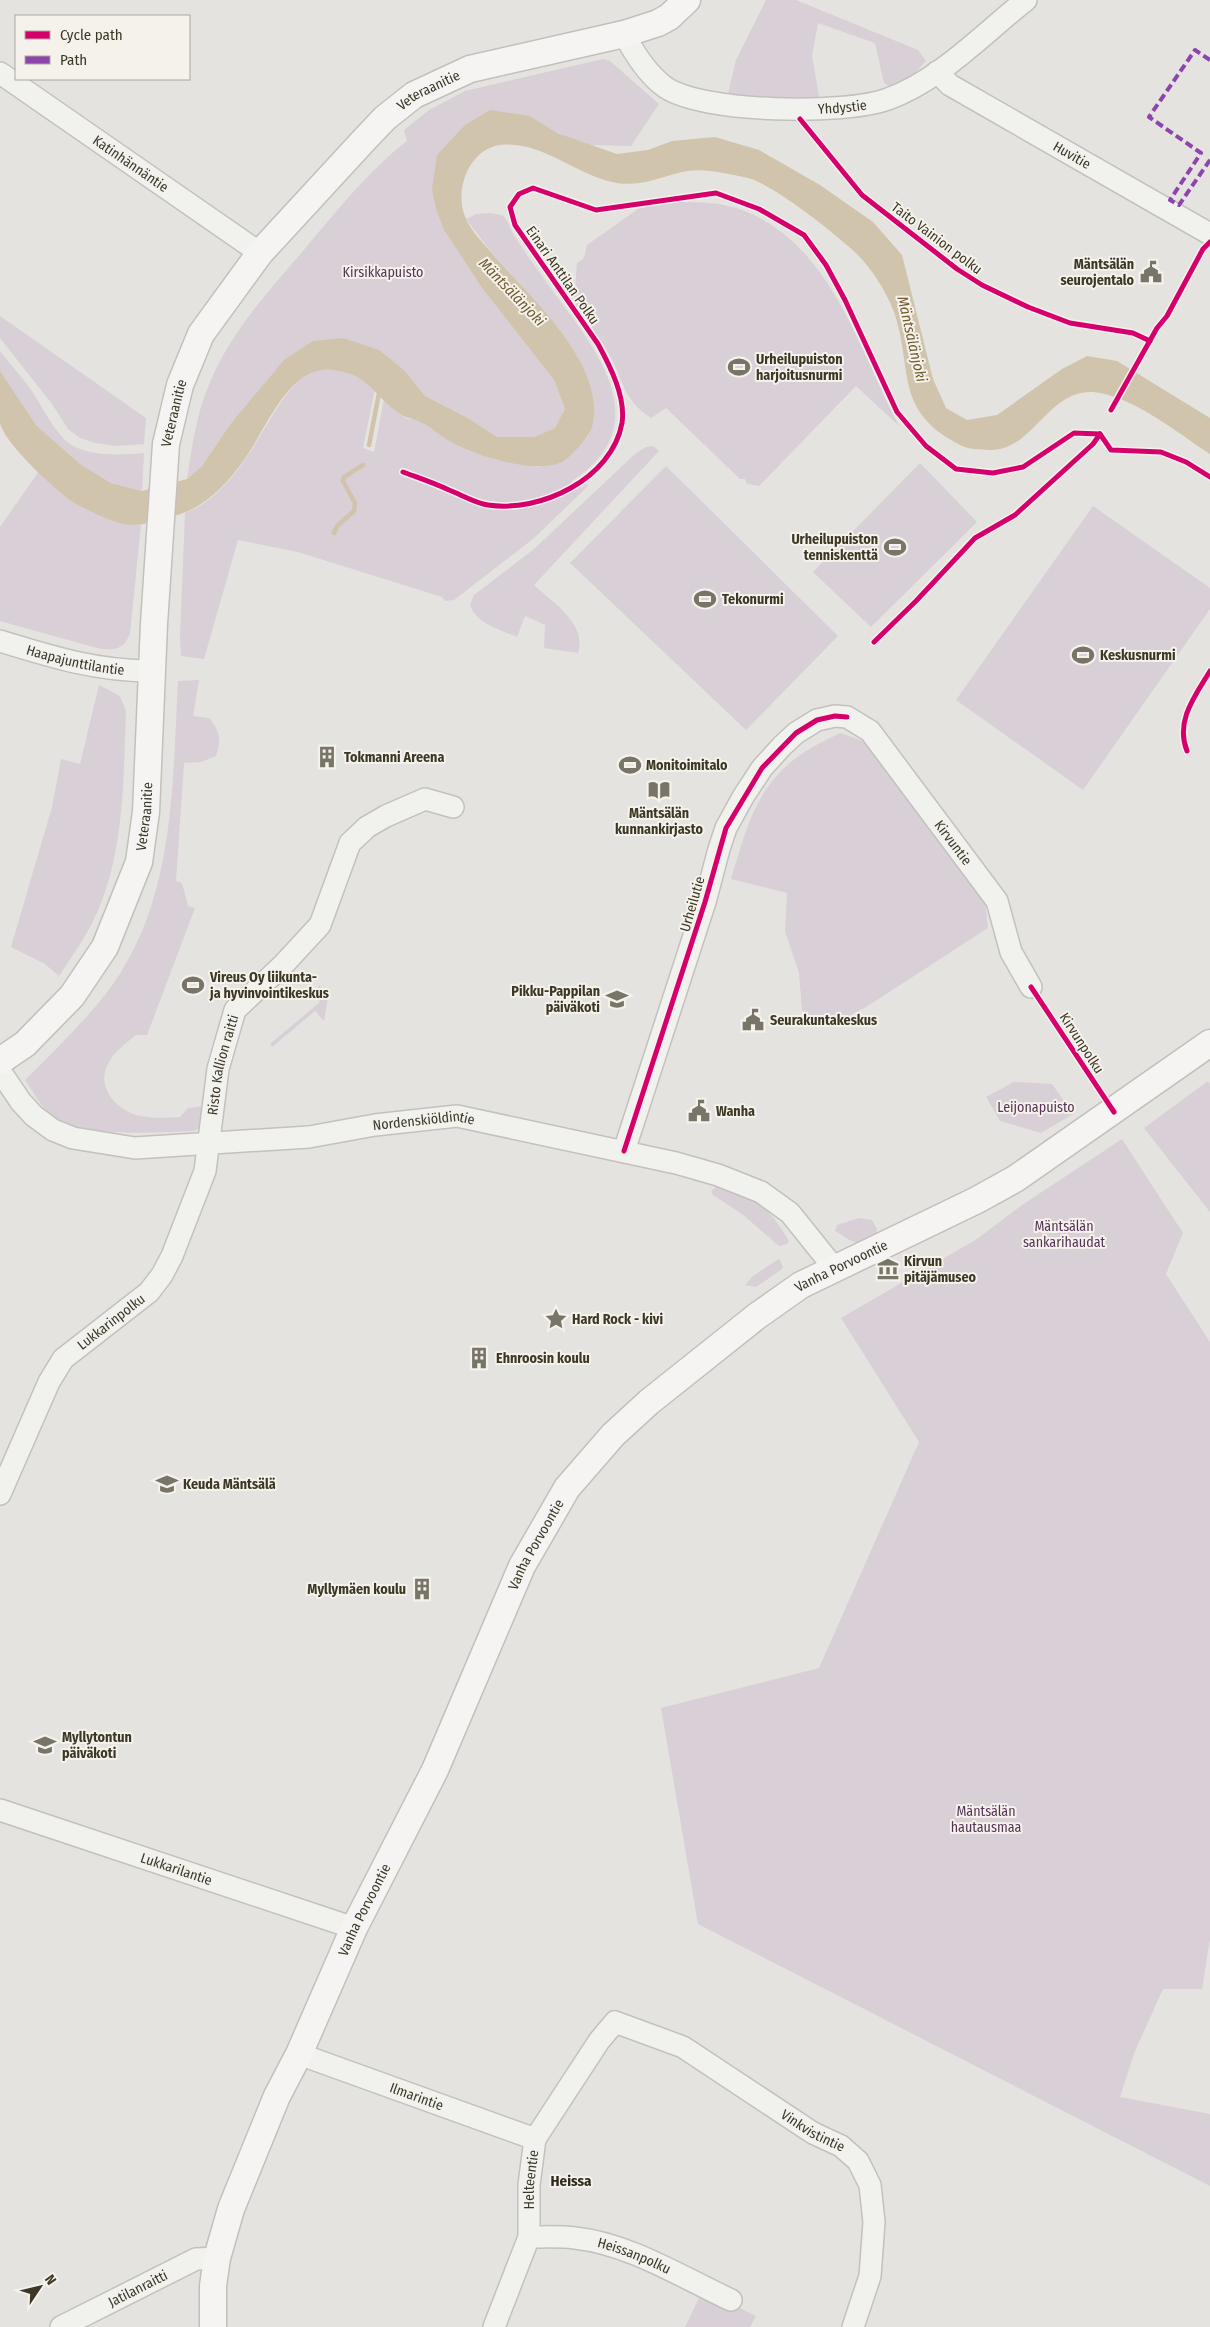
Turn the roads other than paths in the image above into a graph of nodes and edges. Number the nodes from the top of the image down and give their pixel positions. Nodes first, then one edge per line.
1 (687, 0) edge
2 (1026, 0) edge
3 (624, 34) junction
4 (937, 72) junction
5 (0, 73) edge
6 (1210, 233) edge
7 (260, 253) junction
8 (0, 641) edge
9 (152, 671) junction
10 (847, 717) joint
11 (453, 807) dead end
12 (1032, 986) dead end
13 (1210, 1043) edge
14 (0, 1061) edge
15 (0, 1071) edge
16 (210, 1145) junction
17 (624, 1151) junction
18 (835, 1269) junction
19 (0, 1494) edge
20 (0, 1810) edge
21 (354, 1928) junction
22 (615, 2022) joint
23 (299, 2054) junction
24 (535, 2138) junction
25 (529, 2237) junction
26 (217, 2258) junction
27 (730, 2300) dead end
28 (61, 2327) edge
29 (213, 2327) edge
30 (494, 2327) edge
31 (853, 2327) edge

1 - 3 main road, Veteraanitie
2 - 4 street, Yhdystie
3 - 4 street, Yhdystie
3 - 7 main road, Veteraanitie
4 - 6 street, Huvitie
5 - 7 street, Katinhännäntie
7 - 9 main road, Veteraanitie
8 - 9 street, Haapajunttilantie
9 - 14 main road, Veteraanitie
10 - 12 street, Kirvuntie
10 - 17 street, Urheilutie
11 - 16 street, Risto Kallion raitti
13 - 18 main road, Vanha Porvoontie
15 - 16 street, Nordenskiöldintie
16 - 17 street, Nordenskiöldintie
16 - 19 street, Lukkarinpolku
17 - 18 street, Nordenskiöldintie
18 - 21 main road, Vanha Porvoontie
20 - 21 street, Lukkarilantie
21 - 23 main road, Vanha Porvoontie
22 - 24 street, Helteentie
22 - 31 street, Vinkvistintie
23 - 24 street, Ilmarintie
23 - 26 main road, Vanha Porvoontie
24 - 25 street, Helteentie
25 - 27 street, Heissanpolku
25 - 30 street, Helteentie
26 - 28 street, Jatilanraitti
26 - 29 main road, Vanha Porvoontie

